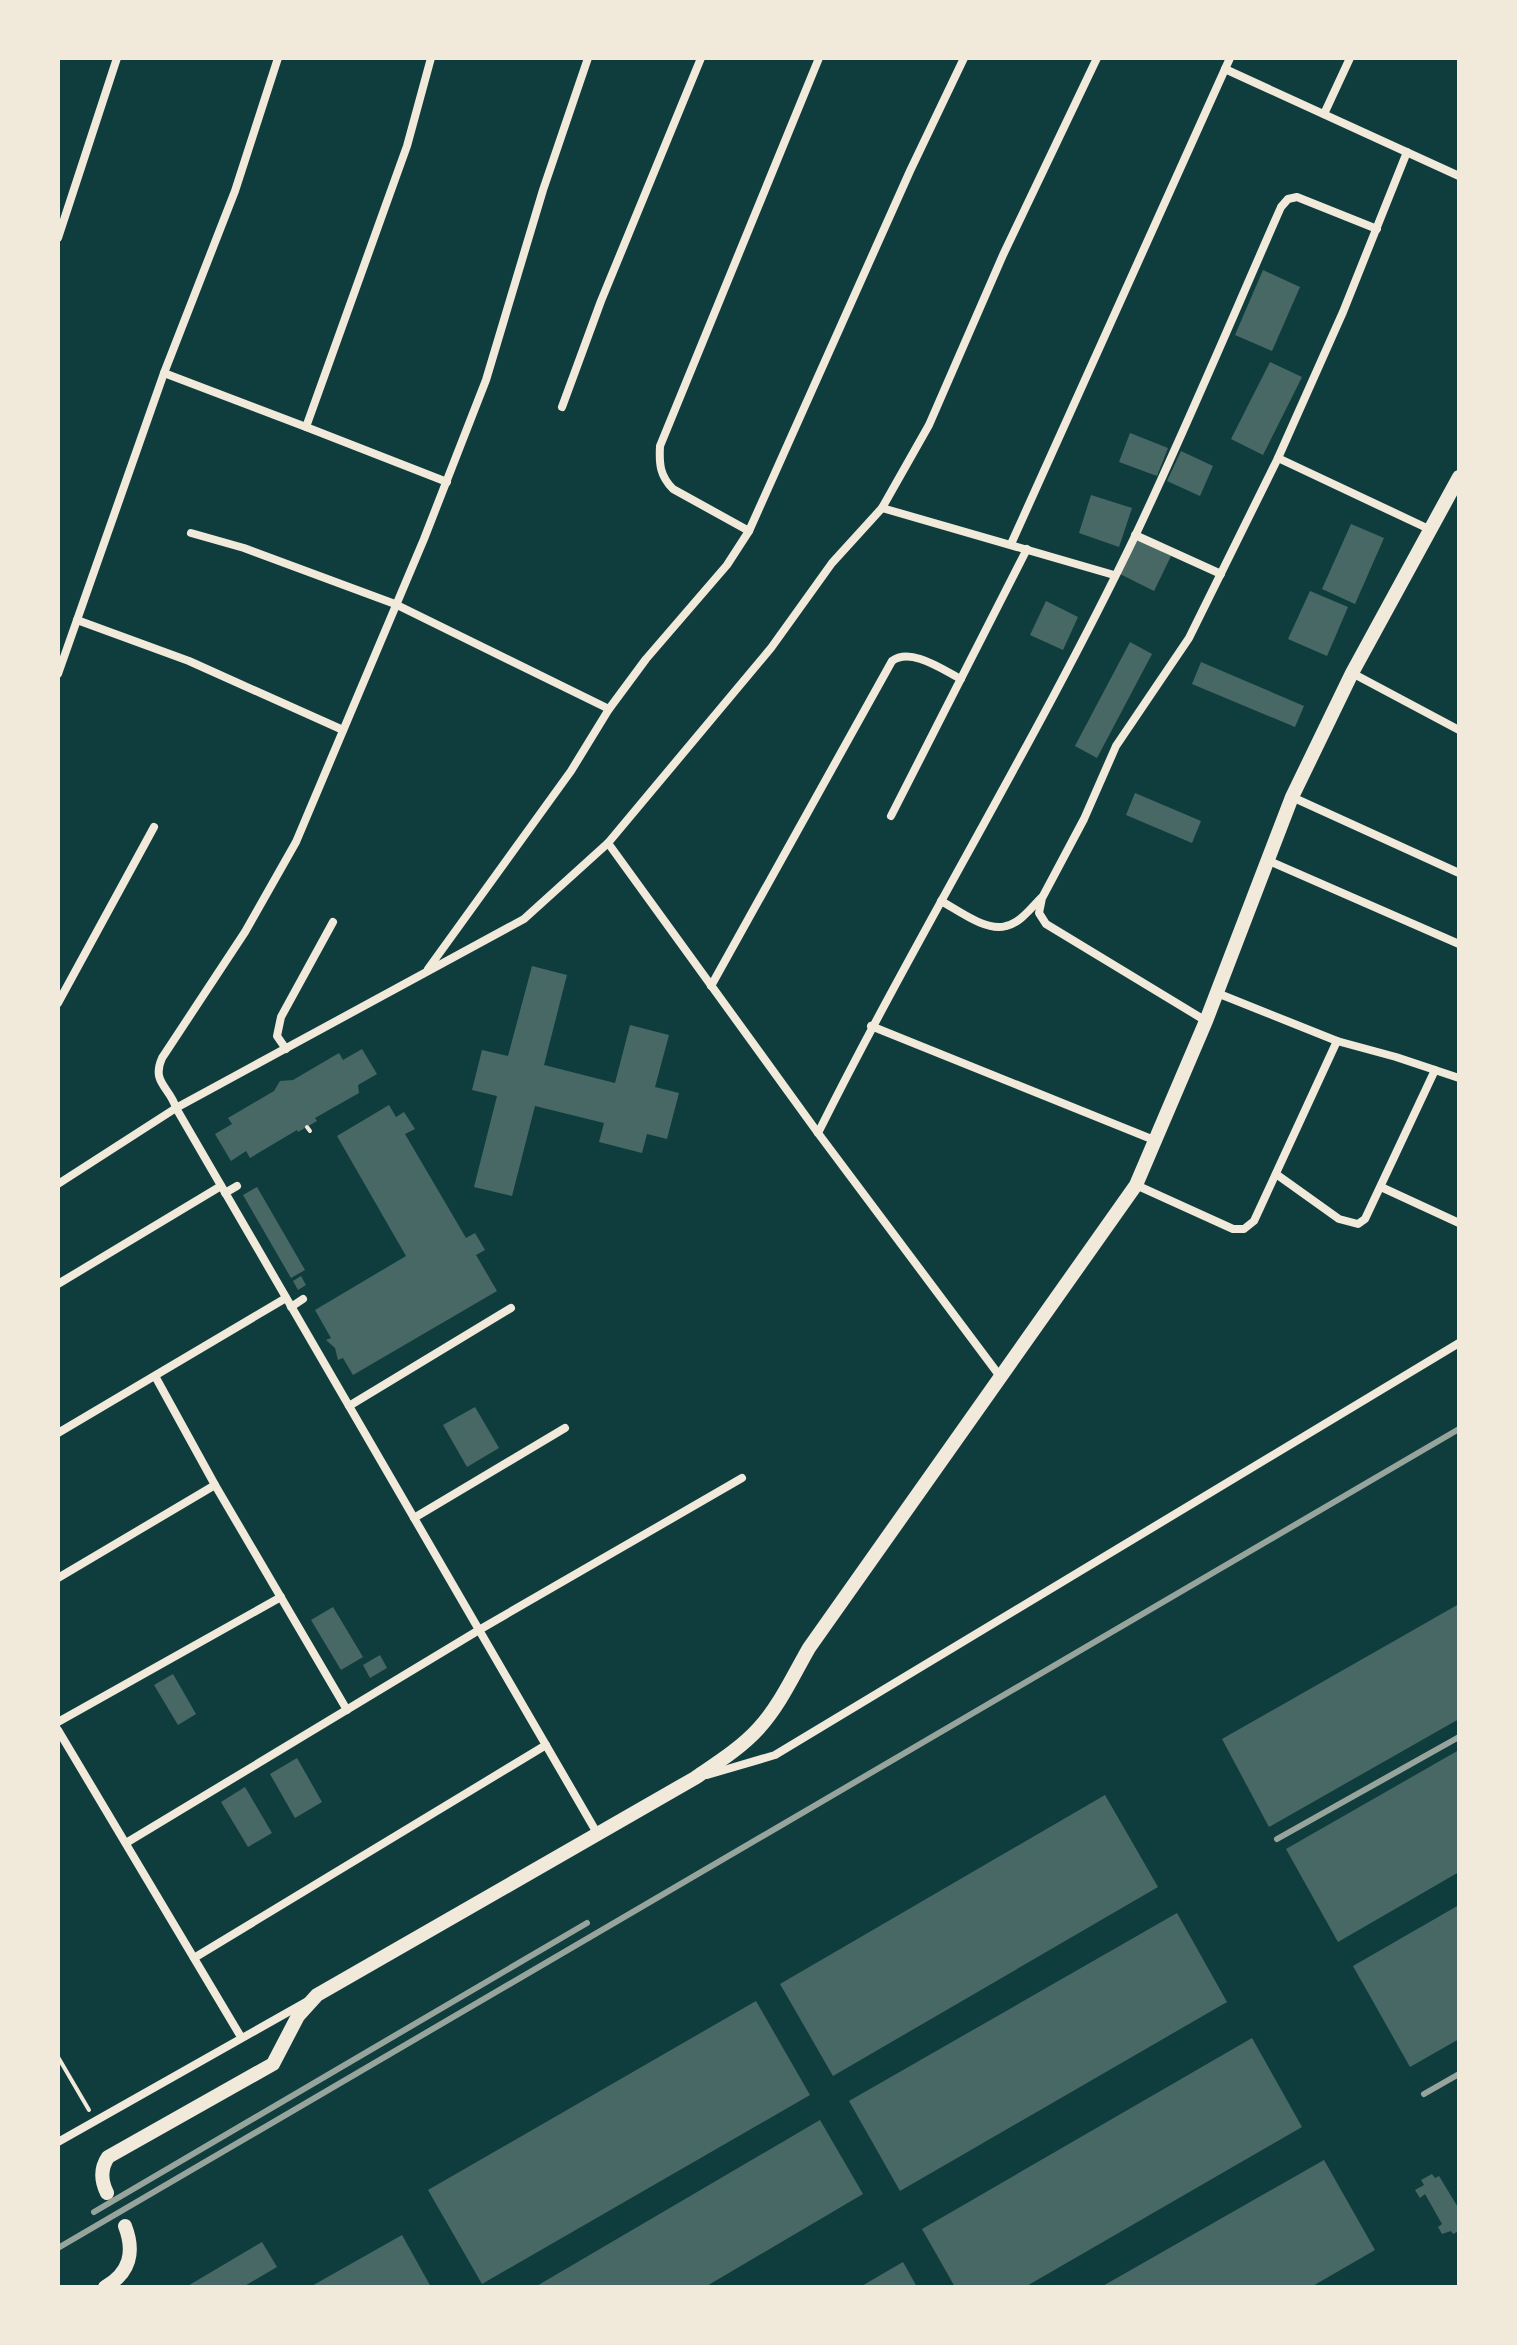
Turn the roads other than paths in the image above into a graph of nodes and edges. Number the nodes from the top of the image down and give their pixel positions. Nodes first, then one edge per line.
1 (117, 58) edge
2 (278, 58) edge
3 (431, 58) edge
4 (588, 58) edge
5 (701, 58) edge
6 (819, 58) edge
7 (964, 58) edge
8 (1097, 58) edge
9 (1230, 58) edge
10 (1350, 58) edge
11 (1225, 69) junction
12 (1324, 114) junction
13 (1407, 152) junction
14 (1459, 176) edge
15 (1377, 229) junction
16 (58, 238) edge
17 (164, 373) junction
18 (562, 407) dead end
19 (306, 427) junction
20 (1278, 458) junction
21 (1459, 477) edge
22 (447, 482) junction
23 (882, 508) junction
24 (1431, 530) junction
25 (749, 531) junction
26 (191, 533) dead end
27 (1135, 535) junction
28 (1011, 544) junction
29 (1027, 549) junction
30 (1221, 574) junction
31 (1114, 575) junction
32 (395, 604) junction
33 (77, 620) junction
34 (1352, 673) junction
35 (58, 674) edge
36 (961, 679) junction
37 (609, 709) junction
38 (343, 730) junction
39 (1459, 730) edge
40 (1292, 797) junction
41 (891, 816) dead end
42 (154, 827) dead end
43 (608, 843) junction
44 (1267, 860) junction
45 (1459, 873) edge
46 (1042, 898) junction
47 (941, 901) junction
48 (333, 922) dead end
49 (1459, 944) edge
50 (427, 970) junction
51 (711, 986) junction
52 (1217, 993) junction
53 (58, 1003) edge
54 (1206, 1021) junction
55 (871, 1026) junction
56 (1337, 1041) junction
57 (286, 1049) junction
58 (1435, 1070) junction
59 (1459, 1078) edge
60 (176, 1108) junction
61 (818, 1133) junction
62 (1154, 1140) junction
63 (1276, 1174) junction
64 (58, 1184) edge
65 (1136, 1185) junction
66 (237, 1186) dead end
67 (1381, 1187) junction
68 (223, 1190) junction
69 (1459, 1223) edge
70 (58, 1284) edge
71 (286, 1298) junction
72 (303, 1299) dead end
73 (291, 1307) junction
74 (511, 1308) dead end
75 (1459, 1343) edge
76 (999, 1375) junction
77 (155, 1376) junction
78 (349, 1406) junction
79 (565, 1428) dead end
80 (58, 1433) edge
81 (742, 1478) dead end
82 (215, 1485) junction
83 (414, 1518) junction
84 (58, 1578) edge
85 (281, 1597) junction
86 (479, 1630) junction
87 (347, 1710) junction
88 (58, 1722) edge
89 (58, 1730) edge
90 (546, 1745) junction
91 (695, 1778) junction
92 (597, 1833) junction
93 (126, 1843) junction
94 (194, 1958) junction
95 (317, 1995) junction
96 (241, 2037) junction
97 (58, 2142) edge
98 (107, 2193) dead end
99 (125, 2226) dead end
100 (105, 2287) edge

1 - 16 street
2 - 17 street
3 - 19 street
4 - 22 street
5 - 18 street
6 - 25 street
7 - 25 street
8 - 23 street
9 - 11 street
10 - 12 street
11 - 12 street
11 - 28 street
12 - 13 street
13 - 14 street
13 - 15 street
15 - 20 street
15 - 27 street
17 - 19 street
17 - 33 street
19 - 22 street
20 - 24 street
20 - 30 street
21 - 24 street
22 - 32 street
23 - 28 street
23 - 43 street
24 - 34 street
25 - 37 street
26 - 32 street
27 - 30 street
27 - 31 street
28 - 29 street
29 - 31 street
29 - 36 street
30 - 46 street
31 - 47 street
32 - 37 street
32 - 38 street
33 - 35 street
33 - 38 street
34 - 39 street
34 - 40 street
36 - 41 street
36 - 51 street
37 - 50 street
38 - 60 street
40 - 44 street
40 - 45 street
42 - 53 street
43 - 50 street
43 - 51 street
44 - 49 street
44 - 52 street
46 - 47 street
46 - 54 street
47 - 55 street
48 - 57 street
50 - 57 street
51 - 61 street
52 - 54 street
52 - 56 street
54 - 62 street
55 - 61 street
55 - 62 street
56 - 58 street
56 - 63 street
57 - 60 street
58 - 59 street
58 - 67 street
60 - 64 street
60 - 68 street
61 - 76 street
62 - 65 street
63 - 65 street
63 - 67 street
65 - 76 street
66 - 68 street
67 - 69 street
68 - 70 street
68 - 71 street
71 - 73 street
71 - 77 street
72 - 73 street
73 - 78 street
74 - 78 street
75 - 91 street
76 - 91 street
77 - 80 street
77 - 82 street
78 - 83 street
79 - 83 street
81 - 86 street
82 - 84 street
82 - 85 street
83 - 86 street
85 - 87 street
85 - 88 street
86 - 87 street
86 - 90 street
87 - 93 street
89 - 93 street
90 - 92 street
90 - 94 street
91 - 92 street
92 - 95 street
93 - 94 street
94 - 96 street
95 - 96 street
95 - 98 street
96 - 97 street
99 - 100 street

